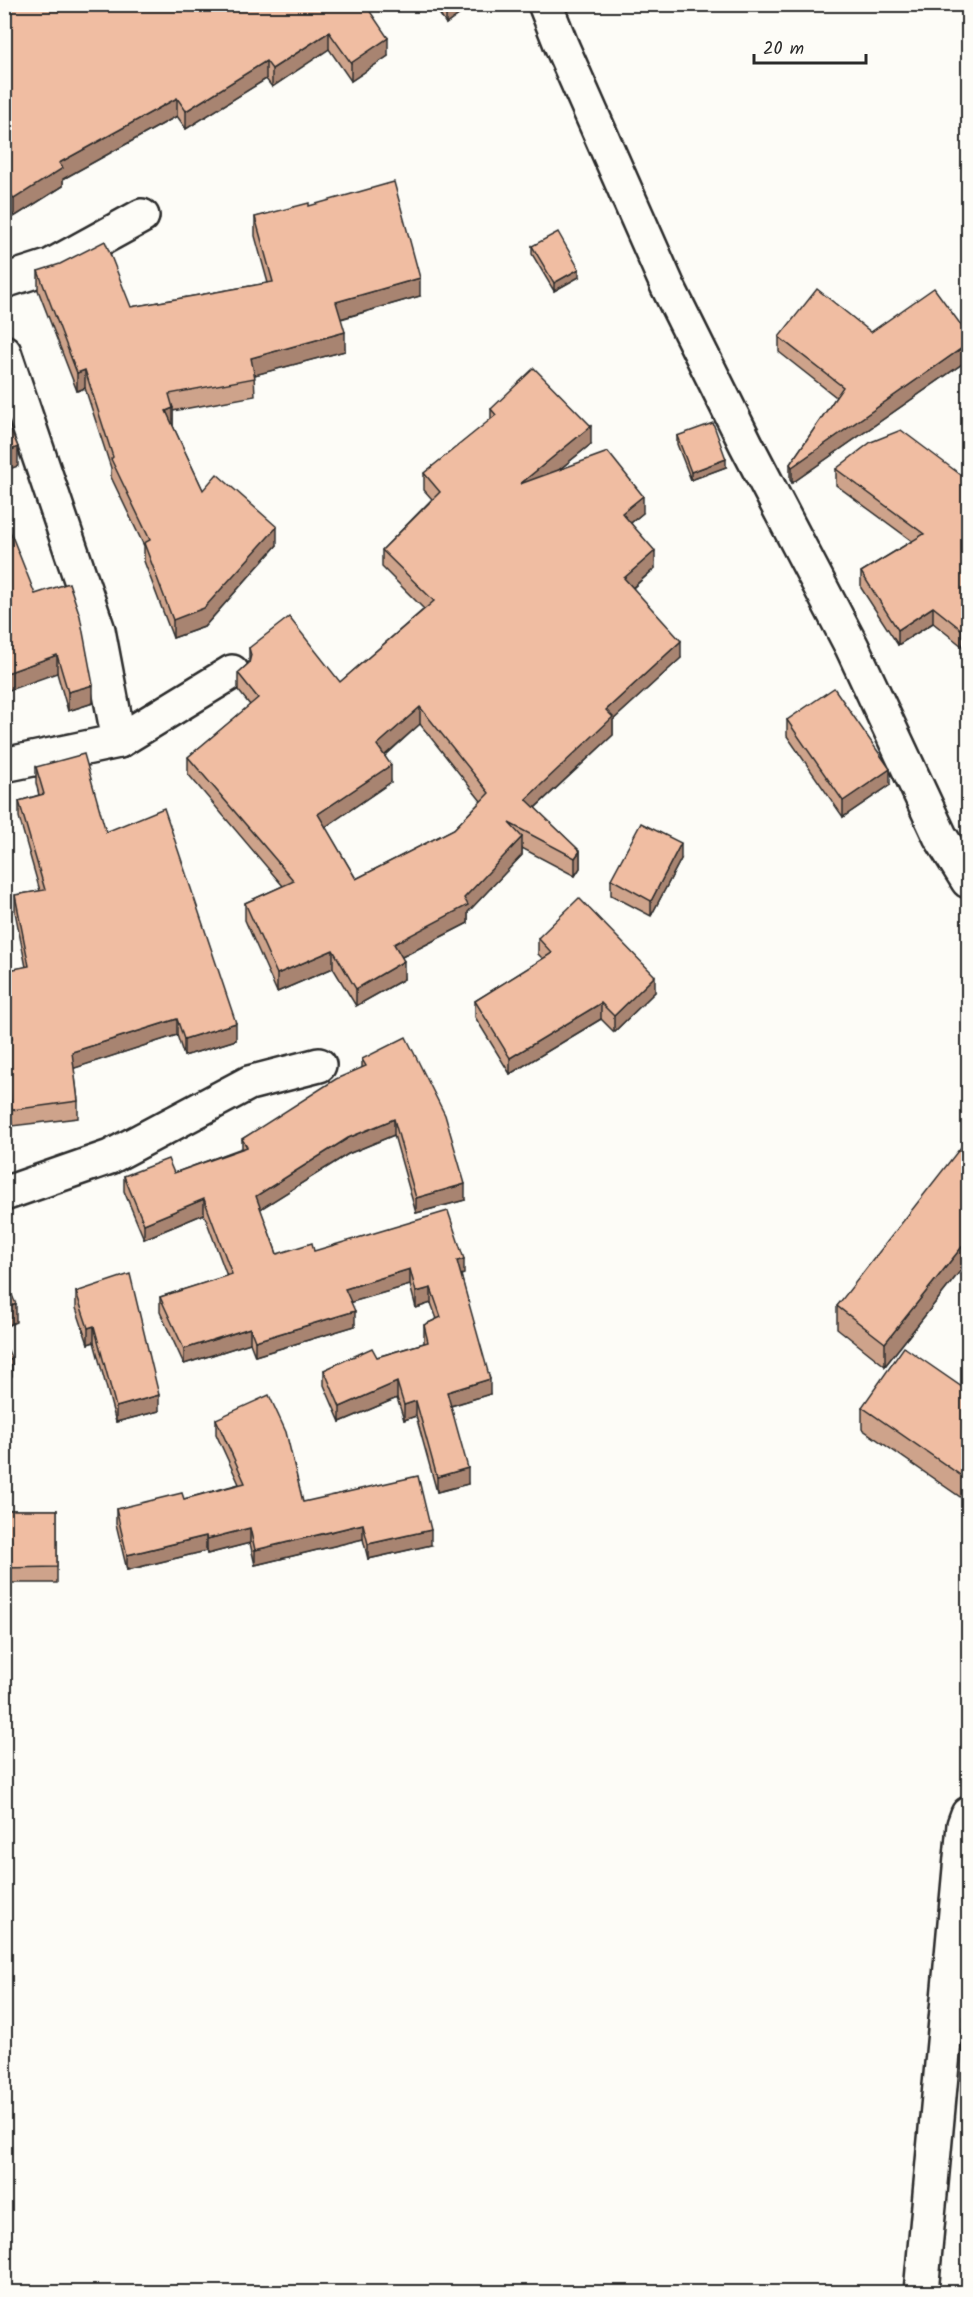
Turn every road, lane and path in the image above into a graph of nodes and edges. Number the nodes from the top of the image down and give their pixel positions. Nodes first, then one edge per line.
1 (545, 4) edge
2 (142, 216) dead end
3 (4, 281) edge
4 (4, 352) edge
5 (232, 672) dead end
6 (119, 741) junction
7 (4, 765) edge
8 (969, 881) edge
9 (319, 1065) dead end
10 (4, 1194) edge
11 (969, 1814) edge
12 (921, 2292) edge

1 - 8 street
2 - 3 street
4 - 6 street
5 - 6 street
6 - 7 street
9 - 10 street
11 - 12 street

